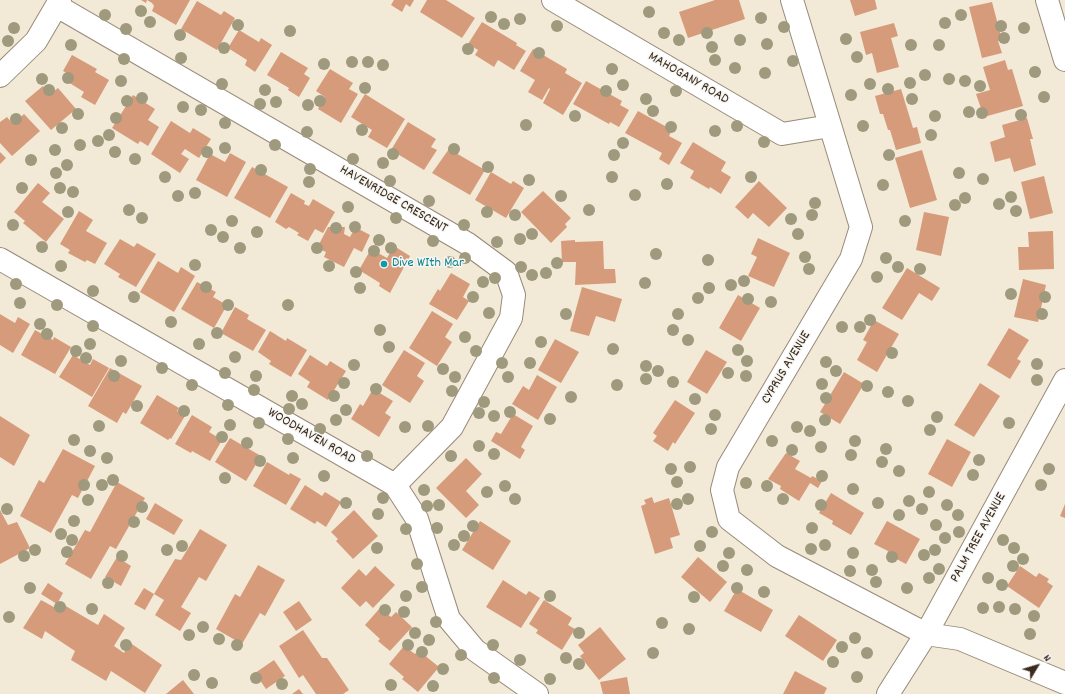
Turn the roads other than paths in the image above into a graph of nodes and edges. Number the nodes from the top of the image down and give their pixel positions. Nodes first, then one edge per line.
1 (553, 0) edge
2 (792, 0) edge
3 (1047, 0) edge
4 (59, 3) edge
5 (1065, 60) edge
6 (0, 76) edge
7 (830, 126) junction
8 (0, 258) edge
9 (1065, 380) edge
10 (395, 485) junction
11 (926, 634) junction
12 (1065, 683) edge
13 (537, 694) edge
14 (888, 694) edge

1 - 7 street, MAHOGANY ROAD
2 - 7 street, CYPRUS AVENUE
3 - 5 street
4 - 6 street
4 - 10 street, HAVENRIDGE CRESCENT
7 - 11 street, CYPRUS AVENUE
8 - 10 street, WOODHAVEN ROAD
9 - 11 street, PALM TREE AVENUE
10 - 13 street, WOODHAVEN ROAD
11 - 12 street, CYPRUS AVENUE
11 - 14 street, PALM TREE AVENUE

